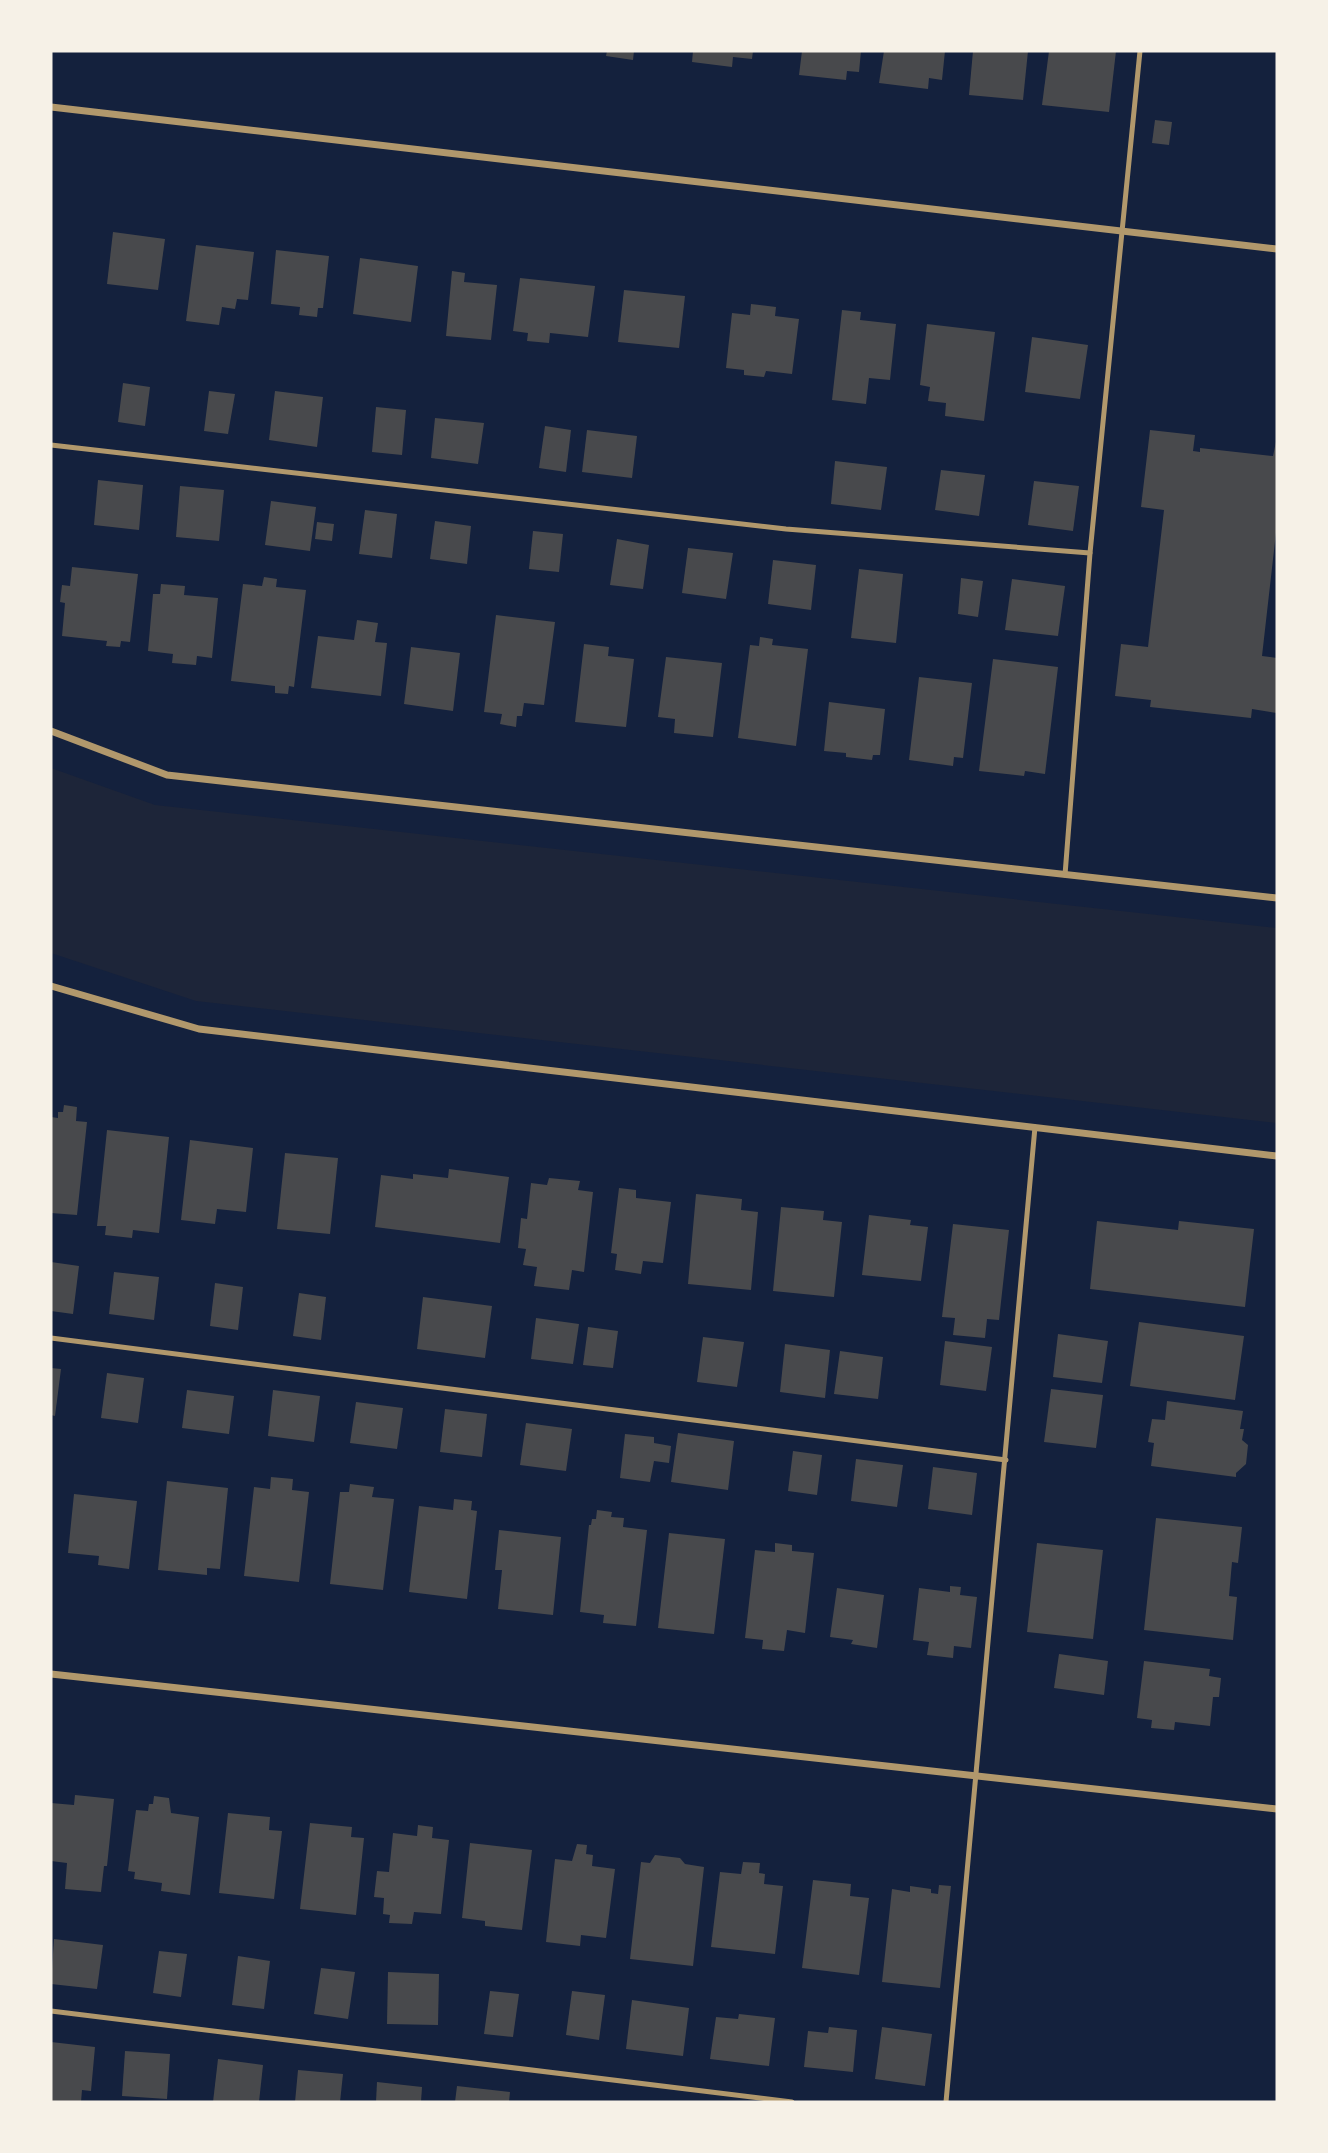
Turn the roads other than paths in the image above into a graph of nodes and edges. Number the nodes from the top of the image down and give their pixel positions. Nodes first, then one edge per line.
1 (1140, 51) edge
2 (51, 107) edge
3 (1123, 232) junction
4 (1277, 249) edge
5 (51, 445) edge
6 (1090, 553) junction
7 (51, 731) edge
8 (1065, 875) junction
9 (1277, 898) edge
10 (51, 986) edge
11 (1035, 1127) junction
12 (1277, 1156) edge
13 (51, 1338) edge
14 (1006, 1460) junction
15 (51, 1674) edge
16 (977, 1777) junction
17 (1277, 1809) edge
18 (51, 2011) edge
19 (792, 2102) edge
20 (946, 2102) edge

1 - 3 lane
2 - 3 street
3 - 4 street
3 - 6 lane
5 - 6 lane
6 - 8 lane
7 - 8 street
8 - 9 street
10 - 11 street
11 - 12 street
11 - 14 lane
13 - 14 lane
14 - 16 lane
15 - 16 street
16 - 17 street
16 - 20 lane
18 - 19 lane

